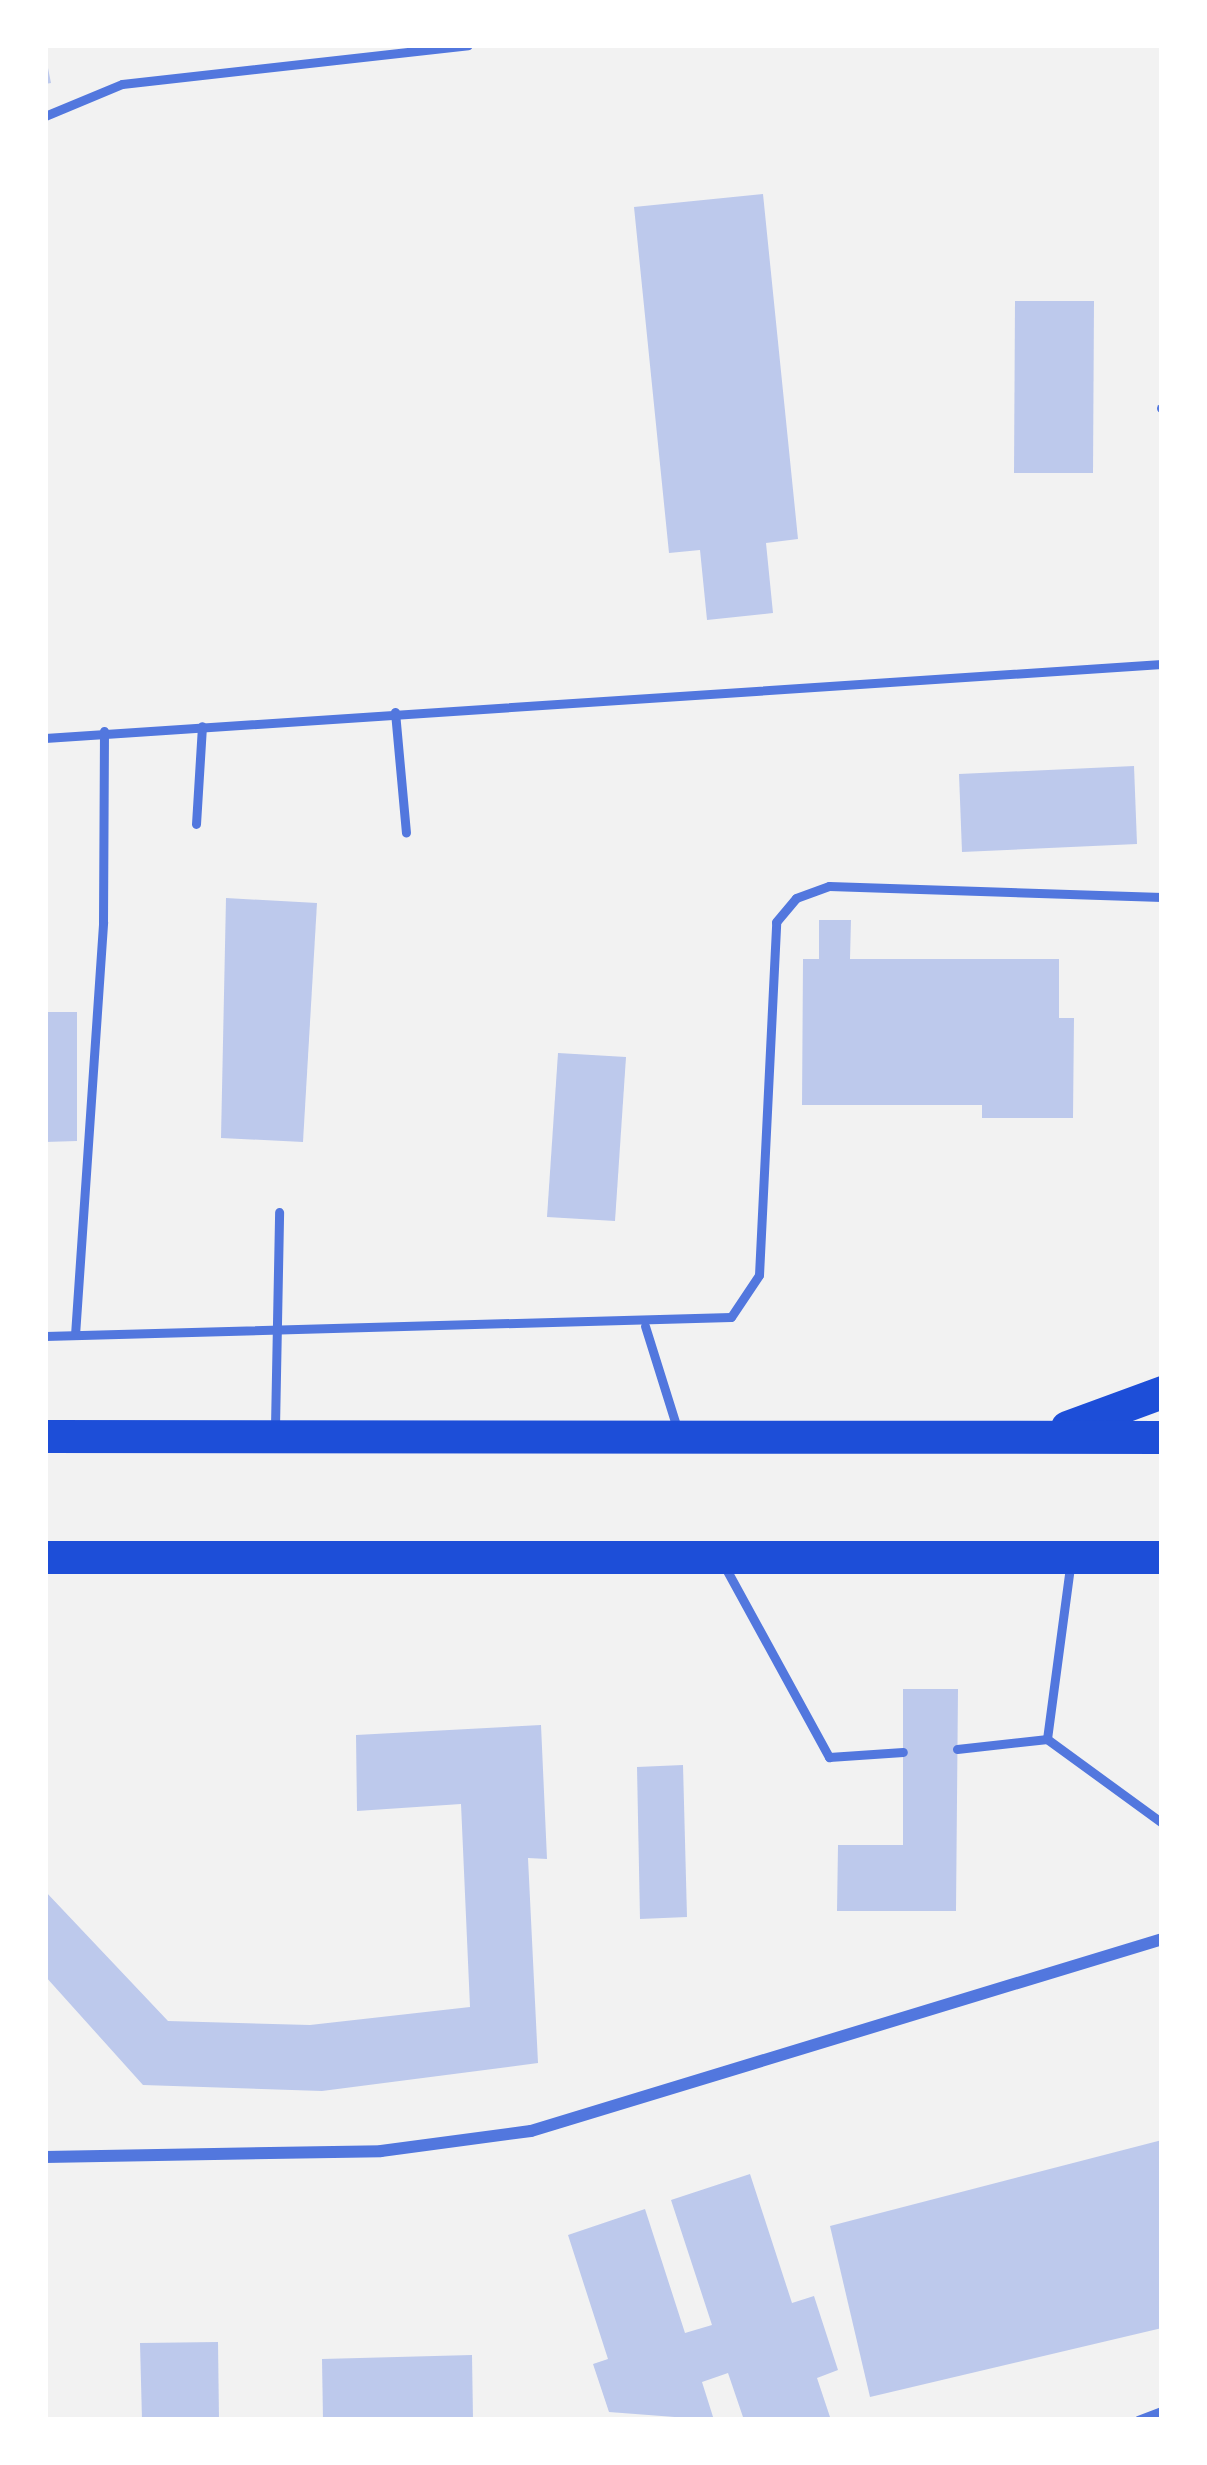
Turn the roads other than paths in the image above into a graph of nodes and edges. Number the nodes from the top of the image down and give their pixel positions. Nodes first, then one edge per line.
1 (468, 45) edge
2 (45, 116) edge
3 (1162, 664) edge
4 (395, 712) junction
5 (202, 726) junction
6 (104, 731) junction
7 (45, 738) edge
8 (196, 824) dead end
9 (406, 833) dead end
10 (1162, 897) edge
11 (279, 1212) dead end
12 (645, 1326) junction
13 (283, 1331) junction
14 (75, 1335) junction
15 (45, 1336) edge
16 (1162, 1393) edge
17 (275, 1432) junction
18 (679, 1433) junction
19 (1048, 1433) junction
20 (45, 1436) edge
21 (1162, 1438) edge
22 (1071, 1556) junction
23 (45, 1557) edge
24 (1121, 1557) junction
25 (1162, 1557) edge
26 (719, 1558) junction
27 (1162, 1569) edge
28 (1047, 1739) junction
29 (957, 1749) dead end
30 (903, 1752) dead end
31 (1162, 1822) edge
32 (1162, 1939) edge
33 (45, 2156) edge
34 (1162, 2411) edge
35 (1138, 2420) edge

1 - 2 lane
3 - 4 lane
4 - 5 lane
4 - 9 lane
5 - 6 lane
5 - 8 lane
6 - 7 lane
6 - 14 lane
10 - 12 lane
11 - 13 lane
12 - 13 lane
12 - 18 lane
13 - 14 lane
13 - 17 lane
14 - 15 lane
16 - 19 highway
17 - 18 highway
17 - 20 highway
18 - 19 highway
19 - 21 highway
22 - 24 highway
22 - 26 highway
22 - 28 lane
23 - 26 highway
24 - 25 highway
24 - 27 highway
26 - 30 lane
28 - 29 lane
28 - 31 lane
32 - 33 street
34 - 35 lane

